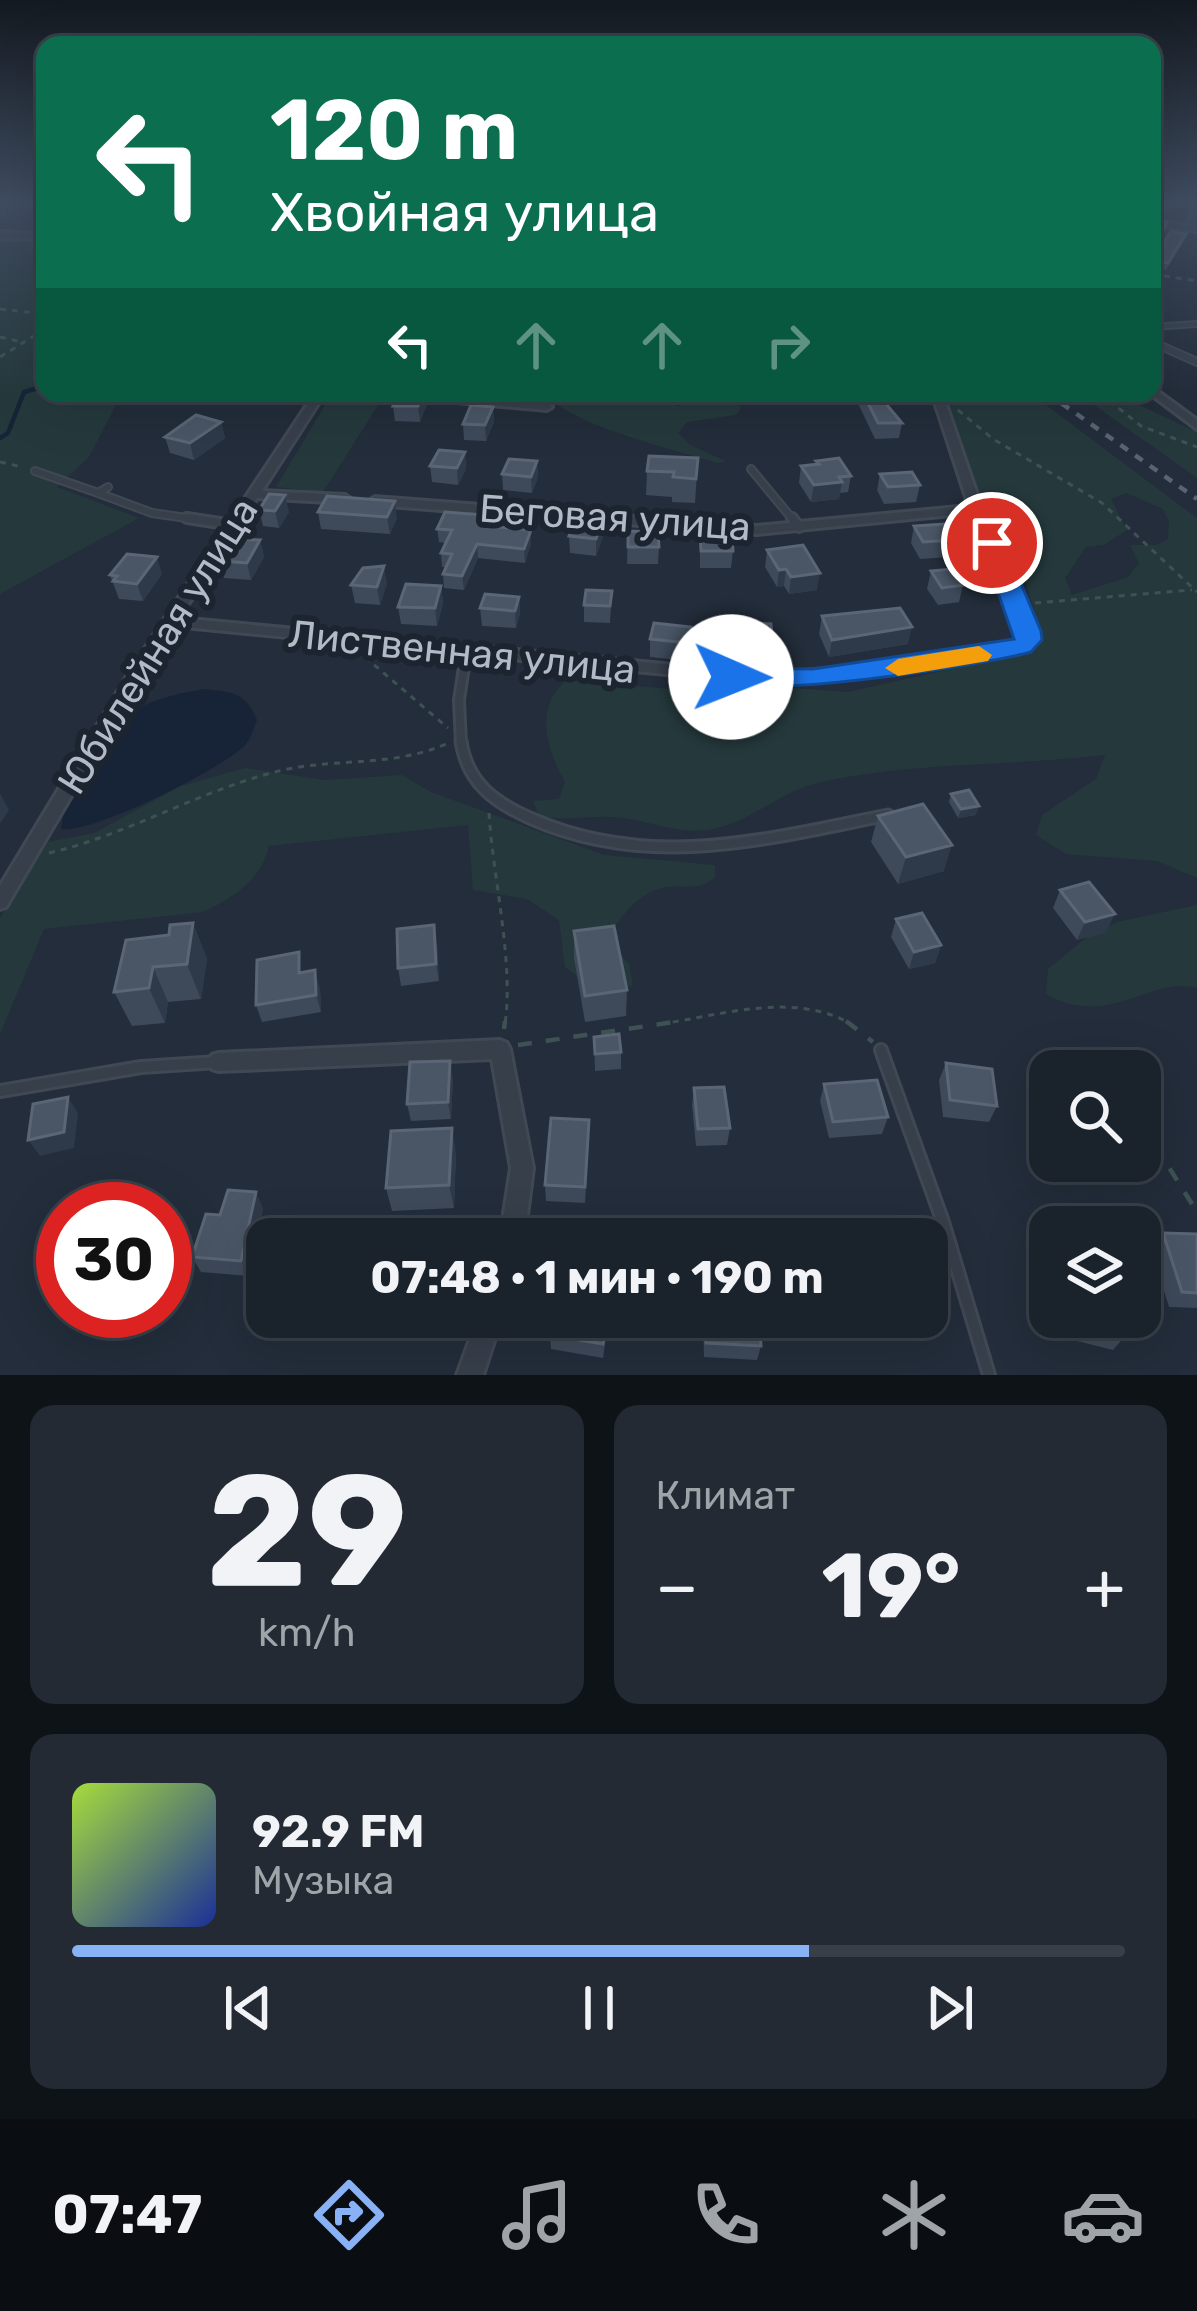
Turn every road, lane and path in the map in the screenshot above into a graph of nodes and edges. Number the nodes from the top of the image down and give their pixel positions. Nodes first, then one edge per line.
1 (1161, 275) edge
2 (1197, 281) edge
3 (0, 309) edge
4 (36, 313) edge
5 (1197, 324) edge
6 (1161, 326) edge
7 (36, 334) edge
8 (0, 337) edge
9 (24, 343) junction
10 (1161, 346) edge
11 (0, 357) edge
12 (1197, 362) edge
13 (1161, 397) edge
14 (314, 402) edge
15 (523, 402) edge
16 (945, 402) edge
17 (951, 402) edge
18 (1111, 402) edge
19 (547, 407) dead end
20 (1197, 426) edge
21 (1197, 447) edge
22 (0, 462) edge
23 (751, 469) dead end
24 (34, 471) joint
25 (108, 487) dead end
26 (98, 493) junction
27 (254, 494) junction
28 (976, 509) junction
29 (232, 525) junction
30 (800, 528) junction
31 (1196, 590) edge
32 (1015, 608) junction
33 (170, 622) junction
34 (351, 642) junction
35 (466, 654) junction
36 (458, 738) junction
37 (473, 779) junction
38 (913, 810) edge
39 (29, 856) junction
40 (0, 902) edge
41 (500, 1049) junction
42 (881, 1050) joint
43 (219, 1062) joint
44 (0, 1091) edge
45 (1161, 1154) edge
46 (1197, 1212) edge
47 (515, 1218) edge
48 (483, 1338) edge
49 (470, 1375) edge
50 (989, 1375) edge

1 - 2 path
3 - 4 path
5 - 6 lane
7 - 9 path
8 - 9 path
9 - 11 path
10 - 12 lane
13 - 20 street
14 - 27 street, Юбилейная улица
15 - 19 street
16 - 28 street
17 - 31 path
18 - 21 path
22 - 24 path
23 - 30 lane
24 - 26 lane
25 - 26 lane
26 - 29 lane
27 - 29 street, Юбилейная улица
27 - 30 street, Беговая улица
28 - 30 street, Беговая улица
28 - 32 street
29 - 33 street, Юбилейная улица
31 - 32 path
32 - 35 street, Лиственная улица
33 - 34 street, Лиственная улица
33 - 39 street, Юбилейная улица
34 - 35 street, Лиственная улица
34 - 36 path
35 - 36 lane
36 - 37 lane
36 - 39 path
37 - 38 lane
37 - 41 path
39 - 40 street, Юбилейная улица
41 - 42 path
41 - 43 street
41 - 47 street
42 - 50 lane
43 - 44 lane
45 - 46 path
48 - 49 street

